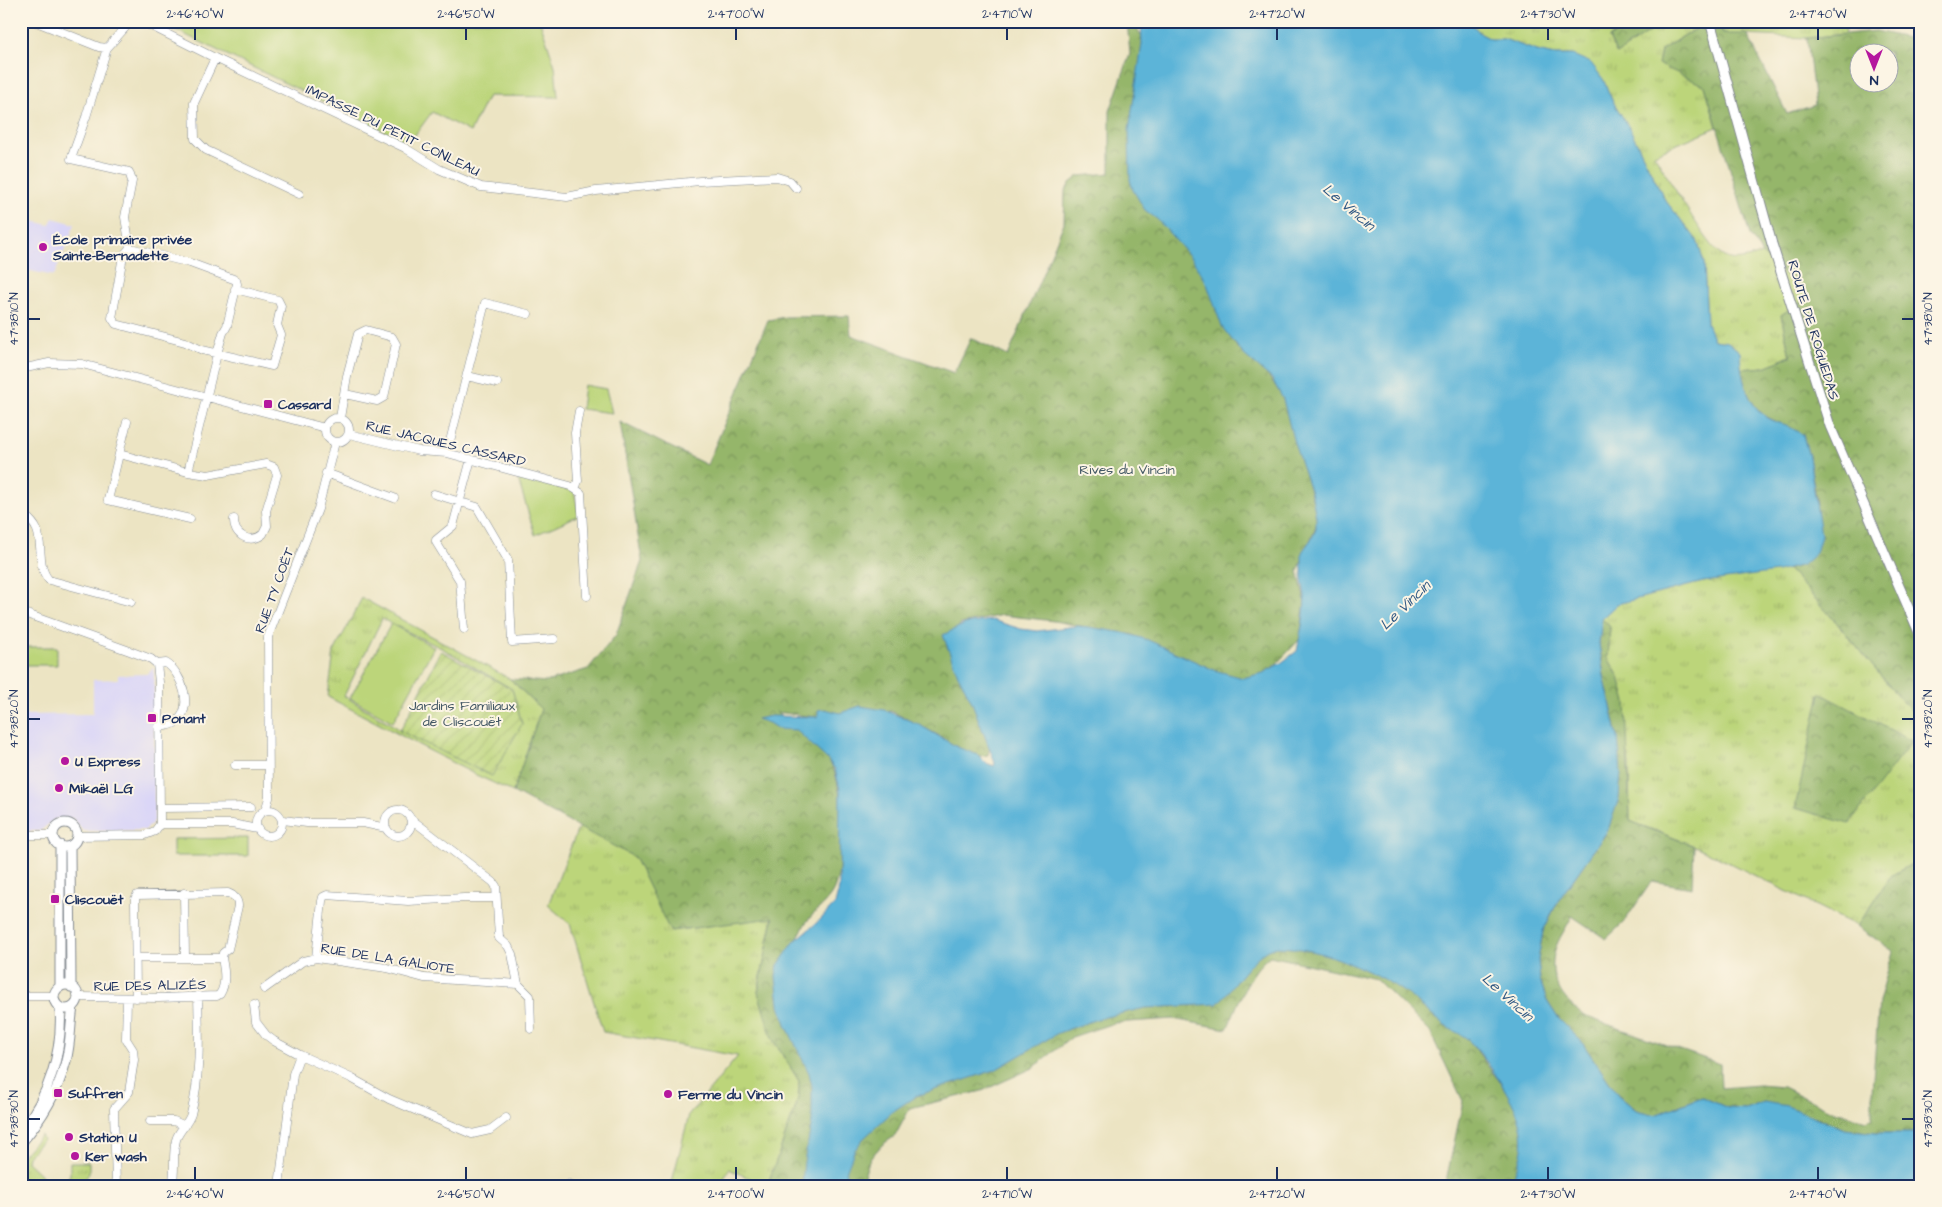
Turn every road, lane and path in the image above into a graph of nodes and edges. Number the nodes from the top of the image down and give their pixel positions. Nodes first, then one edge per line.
1 (34, 21) edge
2 (131, 21) edge
3 (141, 21) edge
4 (1710, 21) edge
5 (107, 48) junction
6 (214, 58) junction
7 (796, 188) dead end
8 (299, 194) dead end
9 (130, 248) junction
10 (235, 289) junction
11 (528, 314) dead end
12 (217, 354) junction
13 (21, 368) edge
14 (467, 376) junction
15 (498, 384) dead end
16 (345, 394) junction
17 (207, 396) junction
18 (580, 411) dead end
19 (340, 418) junction
20 (127, 422) dead end
21 (325, 428) junction
22 (349, 434) junction
23 (335, 442) junction
24 (447, 453) junction
25 (119, 454) junction
26 (472, 459) junction
27 (188, 472) junction
28 (326, 473) junction
29 (575, 489) junction
30 (434, 494) dead end
31 (394, 498) dead end
32 (460, 501) junction
33 (21, 512) edge
34 (190, 519) dead end
35 (234, 519) dead end
36 (587, 596) dead end
37 (131, 602) dead end
38 (21, 612) edge
39 (464, 629) dead end
40 (1921, 637) edge
41 (554, 640) dead end
42 (157, 664) junction
43 (159, 727) junction
44 (235, 765) dead end
45 (268, 765) junction
46 (251, 807) dead end
47 (160, 808) junction
48 (265, 810) junction
49 (388, 816) junction
50 (257, 818) junction
51 (411, 819) junction
52 (283, 820) junction
53 (363, 823) junction
54 (160, 824) junction
55 (232, 824) junction
56 (307, 824) junction
57 (386, 828) junction
58 (257, 829) junction
59 (282, 829) junction
60 (409, 831) junction
61 (429, 833) junction
62 (21, 835) edge
63 (54, 835) junction
64 (77, 836) junction
65 (60, 845) junction
66 (70, 846) junction
67 (184, 893) junction
68 (496, 898) junction
69 (185, 957) junction
70 (136, 958) junction
71 (222, 958) junction
72 (316, 958) junction
73 (518, 984) junction
74 (60, 987) junction
75 (71, 987) junction
76 (264, 989) dead end
77 (21, 996) edge
78 (54, 996) junction
79 (198, 996) junction
80 (78, 997) junction
81 (127, 998) junction
82 (136, 998) junction
83 (254, 1005) dead end
84 (73, 1007) junction
85 (60, 1008) junction
86 (531, 1029) dead end
87 (300, 1055) junction
88 (35, 1111) junction
89 (506, 1118) dead end
90 (150, 1121) dead end
91 (37, 1124) junction
92 (185, 1126) junction
93 (23, 1128) edge
94 (21, 1143) edge
95 (116, 1186) edge
96 (172, 1186) edge
97 (279, 1186) edge

1 - 5 street
2 - 5 street
3 - 6 street, IMPASSE DU PETIT CONLEAU
4 - 40 street, ROUTE DE ROGUEDAS
5 - 9 street
6 - 7 street, IMPASSE DU PETIT CONLEAU
6 - 8 street
9 - 10 street
9 - 12 street
10 - 12 street
10 - 12 street
11 - 14 street
12 - 17 street
13 - 17 street
14 - 15 street
14 - 24 street
16 - 16 street
16 - 19 street
17 - 21 street
17 - 27 street
18 - 29 street
19 - 21 street
19 - 22 street
20 - 25 street
21 - 23 street
22 - 23 street
22 - 24 street, RUE JACQUES CASSARD
23 - 28 street, RUE TY COËT
24 - 26 street, RUE JACQUES CASSARD
25 - 27 street
25 - 34 street
26 - 29 street, RUE JACQUES CASSARD
26 - 32 street
27 - 35 street
28 - 31 street
28 - 45 street, RUE TY COËT
29 - 36 street
30 - 32 street
32 - 39 street
32 - 41 street
33 - 37 street
38 - 42 street
42 - 43 street
42 - 43 street
43 - 47 street
44 - 45 street
45 - 48 street, RUE TY COËT
46 - 47 street
47 - 54 street
48 - 50 street
48 - 52 street
49 - 51 street
49 - 53 street
49 - 57 street
50 - 55 street
50 - 58 street
51 - 60 street
51 - 61 street
52 - 56 street
52 - 59 street
53 - 56 street
53 - 57 street
54 - 55 street
54 - 64 street
55 - 58 street
56 - 59 street
57 - 60 street
58 - 59 street
60 - 61 street
61 - 68 street
62 - 63 street
63 - 64 street
63 - 65 street
64 - 66 street
65 - 66 street
65 - 74 street
66 - 75 street
67 - 69 street
67 - 70 street
67 - 71 street
68 - 72 street
68 - 73 street
69 - 70 street
69 - 71 street
70 - 82 street
71 - 79 street, RUE DES ALIZÉS
72 - 73 street, RUE DE LA GALIOTE
72 - 76 street, RUE DE LA GALIOTE
73 - 86 street
74 - 75 street
74 - 78 street
75 - 80 street
77 - 78 street
78 - 85 street
79 - 82 street, RUE DES ALIZÉS
79 - 92 street
80 - 81 street, RUE DES ALIZÉS
80 - 84 street
81 - 82 street, RUE DES ALIZÉS
81 - 95 street
83 - 87 street
84 - 85 street
84 - 91 street
85 - 88 street
87 - 89 street
87 - 97 street
88 - 91 street
88 - 93 street
90 - 92 street
91 - 93 street
91 - 94 street
92 - 96 street

